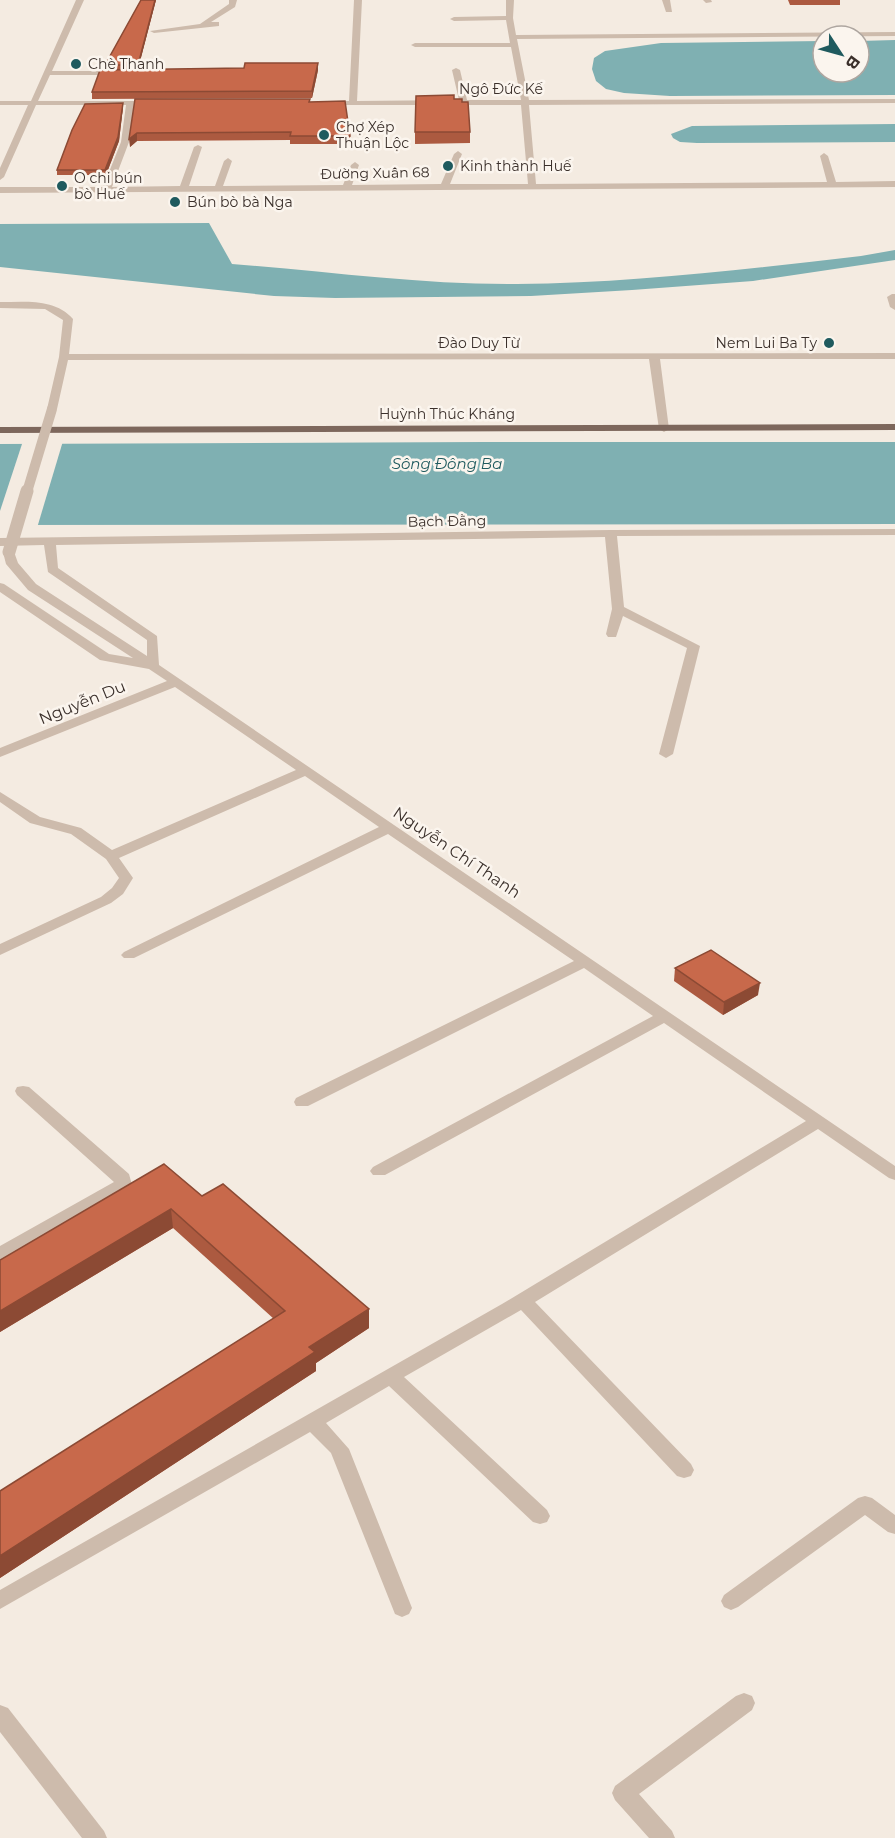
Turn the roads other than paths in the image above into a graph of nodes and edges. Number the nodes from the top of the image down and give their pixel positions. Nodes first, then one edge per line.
1 (80, 0) edge
2 (233, 0) edge
3 (358, 0) edge
4 (510, 0) edge
5 (666, 0) edge
6 (669, 10) dead end
7 (509, 18) junction
8 (454, 20) dead end
9 (154, 31) dead end
10 (895, 34) edge
11 (513, 41) junction
12 (415, 45) dead end
13 (456, 70) dead end
14 (47, 73) junction
15 (131, 73) edge
16 (895, 101) edge
17 (353, 102) junction
18 (463, 102) junction
19 (525, 102) junction
20 (0, 103) edge
21 (33, 103) junction
22 (130, 103) junction
23 (165, 103) edge
24 (319, 103) edge
25 (198, 147) edge
26 (458, 154) edge
27 (824, 156) dead end
28 (228, 161) dead end
29 (355, 165) dead end
30 (0, 177) edge
31 (832, 184) junction
32 (895, 184) edge
33 (445, 185) junction
34 (532, 185) junction
35 (347, 187) junction
36 (183, 189) junction
37 (218, 189) junction
38 (0, 190) edge
39 (106, 190) junction
40 (895, 297) edge
41 (0, 305) edge
42 (895, 307) edge
43 (654, 356) junction
44 (895, 356) edge
45 (64, 357) junction
46 (895, 427) edge
47 (664, 429) junction
48 (0, 430) edge
49 (895, 532) edge
50 (610, 533) junction
51 (50, 543) junction
52 (4, 547) edge
53 (0, 587) edge
54 (618, 609) junction
55 (612, 634) dead end
56 (153, 666) junction
57 (177, 682) junction
58 (0, 753) edge
59 (666, 754) dead end
60 (306, 771) junction
61 (0, 796) edge
62 (389, 828) junction
63 (111, 856) junction
64 (0, 950) edge
65 (129, 955) dead end
66 (585, 962) junction
67 (665, 1016) junction
68 (23, 1091) dead end
69 (302, 1102) dead end
70 (818, 1122) junction
71 (379, 1171) dead end
72 (895, 1174) edge
73 (0, 1254) edge
74 (522, 1300) junction
75 (391, 1376) junction
76 (312, 1421) junction
77 (684, 1470) dead end
78 (540, 1516) dead end
79 (895, 1526) edge
80 (0, 1600) edge
81 (731, 1600) dead end
82 (402, 1608) dead end
83 (744, 1703) dead end
84 (0, 1715) edge
85 (96, 1838) edge
86 (664, 1838) edge

1 - 14 street
2 - 9 street
3 - 17 street
4 - 7 street
5 - 6 street
7 - 8 street
7 - 11 street
10 - 11 street
11 - 12 street
11 - 19 street
13 - 18 street
14 - 15 street
14 - 21 street
16 - 19 street, Ngô Đức Kế
17 - 18 street, Ngô Đức Kế
17 - 24 street, Ngô Đức Kế
18 - 19 street, Ngô Đức Kế
19 - 34 street
20 - 21 street
21 - 22 street
21 - 30 street
22 - 23 street
22 - 39 street
25 - 36 street
26 - 33 street
27 - 31 street
28 - 37 street
29 - 35 street
31 - 32 street, Đường Xuân 68
31 - 34 street, Đường Xuân 68
33 - 34 street, Đường Xuân 68
33 - 35 street, Đường Xuân 68
35 - 37 street, Đường Xuân 68
36 - 37 street, Đường Xuân 68
36 - 39 street, Đường Xuân 68
38 - 39 street, Đường Xuân 68
40 - 42 street
41 - 45 street
43 - 44 street, Đào Duy Từ
43 - 45 street, Đào Duy Từ
43 - 47 street
45 - 52 street, bridge
46 - 47 main road, Huỳnh Thúc Kháng
47 - 48 main road, Huỳnh Thúc Kháng
49 - 50 street, Bạch Đằng
50 - 51 street, Bạch Đằng
50 - 54 street
51 - 52 street, Bạch Đằng
51 - 56 street
52 - 56 street, Nguyễn Chí Thanh
53 - 56 street
54 - 55 street
54 - 59 street
56 - 57 street, Nguyễn Chí Thanh
57 - 58 street, Nguyễn Du
57 - 60 street, Nguyễn Chí Thanh
60 - 62 street, Nguyễn Chí Thanh
60 - 63 street
61 - 63 street
62 - 65 street
62 - 66 street, Nguyễn Chí Thanh
63 - 64 street
66 - 67 street, Nguyễn Chí Thanh
66 - 69 street
67 - 70 street, Nguyễn Chí Thanh
67 - 71 street
68 - 73 street
70 - 72 street, Nguyễn Chí Thanh
70 - 74 street
74 - 75 street
74 - 77 street
75 - 76 street
75 - 78 street
76 - 80 street
76 - 82 street
79 - 81 street
83 - 86 street
84 - 85 street

